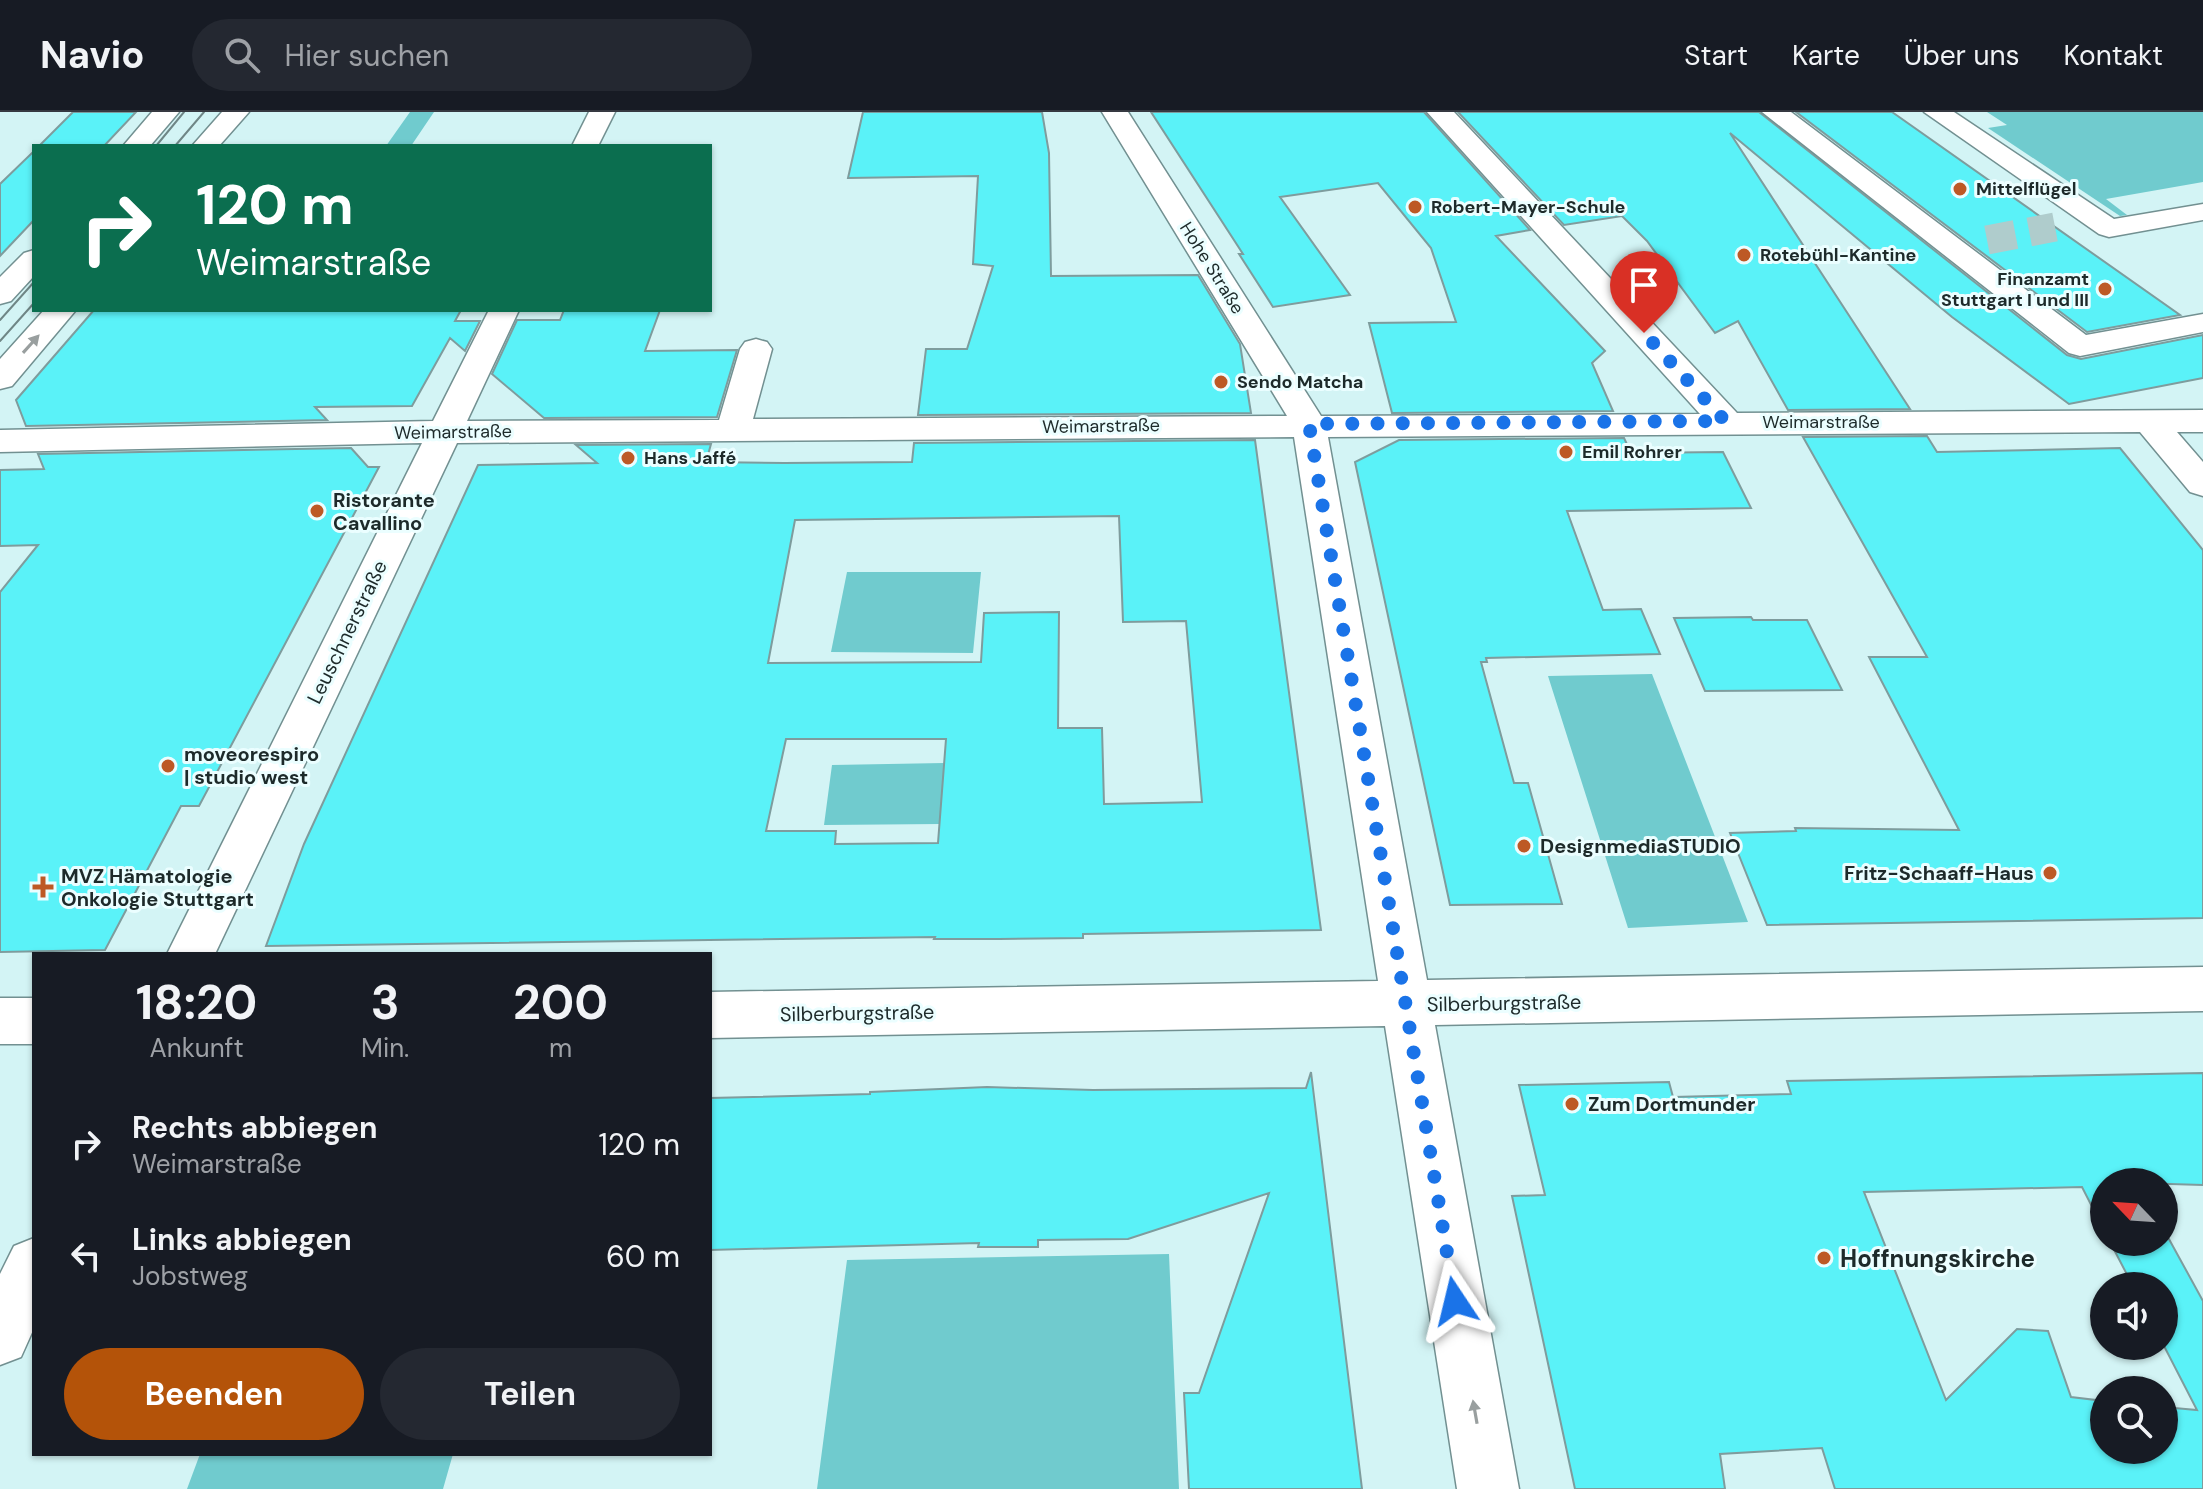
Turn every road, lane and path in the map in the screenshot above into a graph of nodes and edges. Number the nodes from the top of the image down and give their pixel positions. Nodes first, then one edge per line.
1 (166, 112) edge
2 (236, 112) edge
3 (602, 112) edge
4 (1115, 112) edge
5 (1440, 112) edge
6 (1775, 112) edge
7 (1937, 112) edge
8 (138, 144) edge
9 (207, 144) edge
10 (586, 144) edge
11 (2203, 212) edge
12 (2097, 220) junction
13 (2055, 227) tunnel mouth
14 (1987, 240) tunnel mouth
15 (1948, 247) junction
16 (32, 261) edge
17 (0, 295) edge
18 (59, 312) edge
19 (503, 312) edge
20 (2203, 323) edge
21 (756, 349) dead end
22 (0, 379) edge
23 (2148, 420) junction
24 (1725, 421) junction
25 (2203, 421) edge
26 (1309, 424) junction
27 (733, 430) junction
28 (443, 432) junction
29 (0, 441) edge
30 (2203, 484) edge
31 (192, 952) edge
32 (2203, 989) edge
33 (1405, 1005) junction
34 (712, 1015) edge
35 (0, 1021) edge
36 (32, 1021) edge
37 (32, 1270) edge
38 (0, 1336) edge
39 (1488, 1489) edge

1 - 8 street
2 - 9 street
3 - 10 street
4 - 26 street, Hohe Straße
5 - 24 street
6 - 15 street
7 - 12 street
11 - 12 street
12 - 13 street
14 - 15 street
15 - 20 street
16 - 17 street
22 -> 18 street
19 - 28 street, Leuschnerstraße
21 - 27 street
23 - 24 street, Weimarstraße
23 - 25 street, Weimarstraße
23 - 30 street
24 - 26 street, Weimarstraße
26 - 27 street, Weimarstraße
26 - 33 street
27 - 28 street, Weimarstraße
28 - 29 street, Weimarstraße
28 - 31 street, Leuschnerstraße
32 - 33 street, Silberburgstraße
33 - 34 street, Silberburgstraße
39 -> 33 street
35 - 36 street
37 - 38 street

